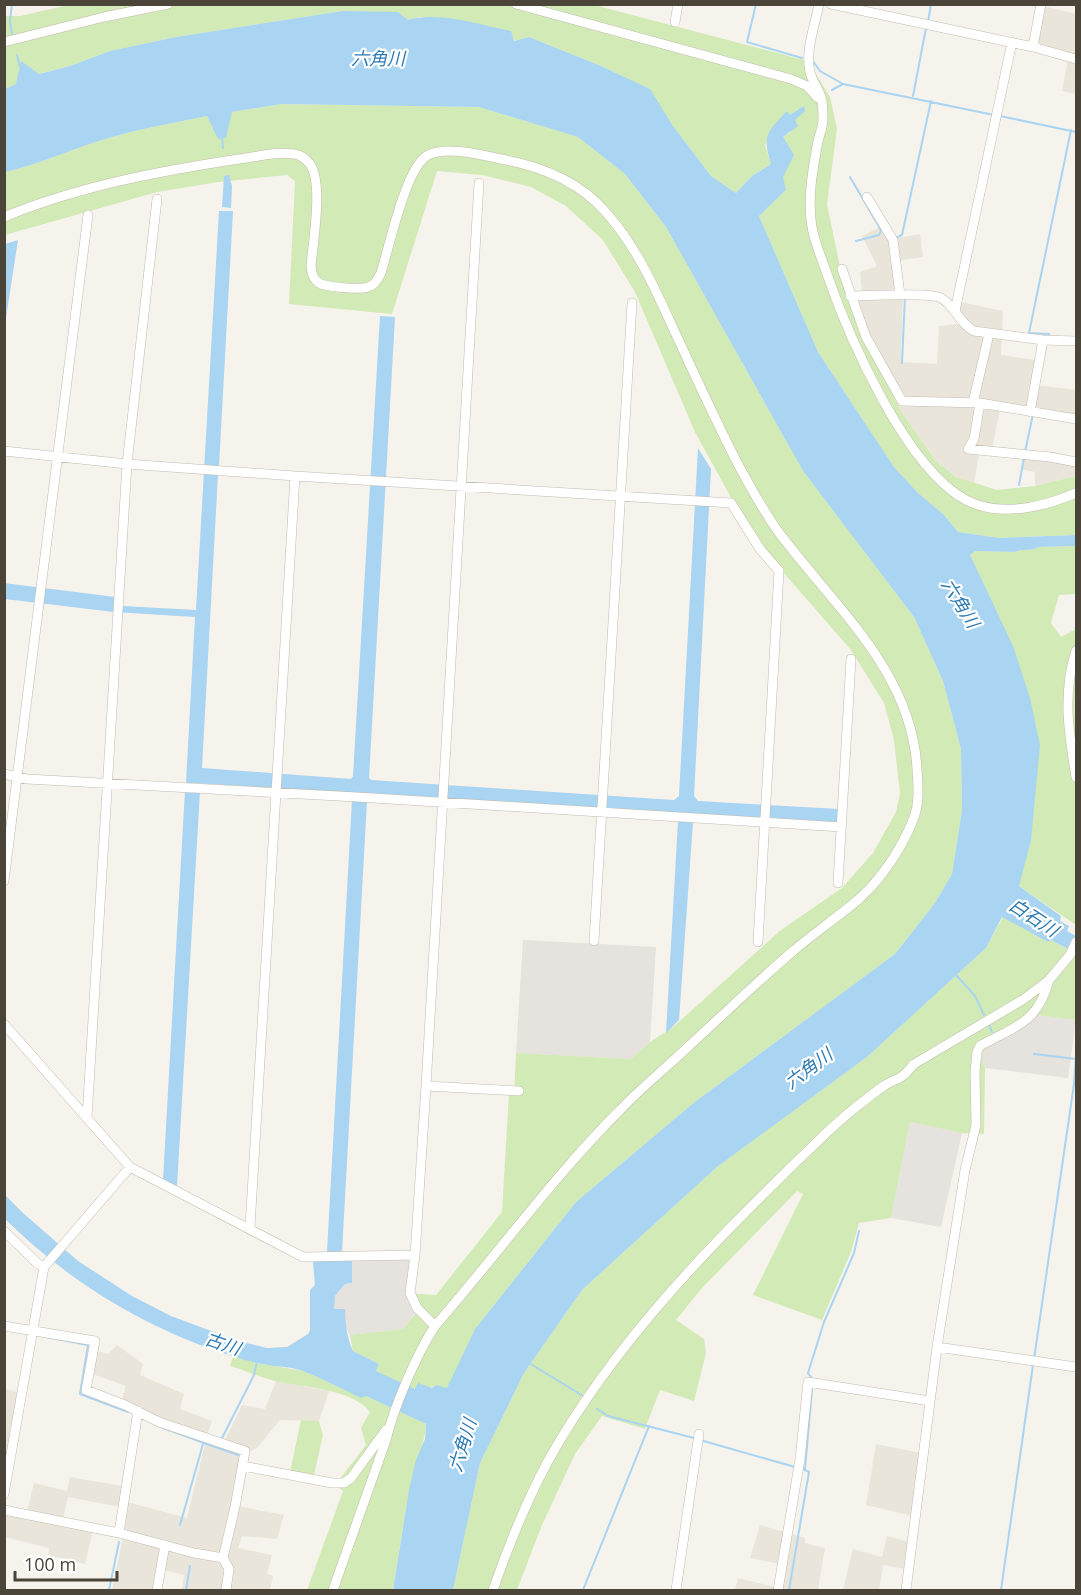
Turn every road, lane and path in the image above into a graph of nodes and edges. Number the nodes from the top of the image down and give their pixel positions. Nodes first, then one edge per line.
1 (168, 4) edge
2 (516, 4) edge
3 (678, 4) edge
4 (819, 4) edge
5 (831, 4) edge
6 (1041, 4) edge
7 (675, 22) dead end
8 (4, 42) edge
9 (1012, 42) junction
10 (1033, 46) junction
11 (1077, 59) edge
12 (822, 105) junction
13 (479, 183) dead end
14 (867, 197) dead end
15 (157, 199) dead end
16 (88, 215) dead end
17 (4, 217) edge
18 (842, 269) dead end
19 (904, 295) junction
20 (850, 296) junction
21 (632, 303) dead end
22 (955, 308) junction
23 (989, 334) junction
24 (1046, 340) junction
25 (1077, 341) edge
26 (976, 403) junction
27 (1032, 412) junction
28 (1077, 419) edge
29 (4, 451) edge
30 (56, 457) junction
31 (1077, 462) edge
32 (127, 464) junction
33 (295, 476) junction
34 (460, 486) junction
35 (1077, 493) edge
36 (621, 497) junction
37 (1057, 501) junction
38 (1077, 501) edge
39 (1077, 651) edge
40 (851, 659) dead end
41 (1076, 765) edge
42 (4, 774) edge
43 (1077, 777) edge
44 (17, 778) junction
45 (108, 783) junction
46 (276, 785) junction
47 (443, 795) junction
48 (602, 806) junction
49 (766, 816) junction
50 (841, 827) junction
51 (4, 881) edge
52 (838, 883) dead end
53 (594, 941) dead end
54 (758, 942) dead end
55 (1077, 942) edge
56 (1049, 980) junction
57 (4, 1024) edge
58 (426, 1086) junction
59 (519, 1090) dead end
60 (87, 1117) junction
61 (130, 1167) junction
62 (249, 1227) junction
63 (4, 1231) edge
64 (415, 1255) junction
65 (47, 1264) junction
66 (4, 1326) edge
67 (435, 1326) junction
68 (33, 1335) junction
69 (937, 1347) junction
70 (1077, 1367) edge
71 (930, 1401) junction
72 (137, 1415) junction
73 (390, 1423) junction
74 (699, 1434) dead end
75 (243, 1466) junction
76 (4, 1494) edge
77 (4, 1510) edge
78 (122, 1533) junction
79 (165, 1545) junction
80 (223, 1558) junction
81 (157, 1590) edge
82 (226, 1590) edge
83 (333, 1590) edge
84 (493, 1590) edge
85 (676, 1590) edge
86 (778, 1590) edge
87 (906, 1590) edge

1 - 8 street
2 - 12 street
3 - 7 street
4 - 12 street
5 - 9 street
6 - 10 street
9 - 10 street
9 - 22 street
10 - 11 street
12 - 37 street
13 - 34 street
14 - 19 street
15 - 32 street
16 - 30 street
17 - 67 street
18 - 20 street
19 - 20 street
19 - 22 street
20 - 26 street
21 - 36 street
22 - 23 street
23 - 24 street
23 - 26 street
24 - 25 street
24 - 27 street
26 - 27 street
26 - 31 street
27 - 28 street
29 - 30 street
30 - 32 street
30 - 44 street
32 - 33 street
32 - 45 street
33 - 34 street
33 - 46 street
34 - 36 street
34 - 47 street
35 - 37 street
36 - 48 street
36 - 49 street
37 - 38 street
39 - 41 street
40 - 50 street
41 - 43 street
42 - 44 street
44 - 45 street
44 - 51 street
45 - 46 street
45 - 60 street
46 - 47 street
46 - 62 street
47 - 48 street
47 - 58 street
48 - 49 street
48 - 53 street
49 - 50 street
49 - 54 street
50 - 52 street
55 - 56 street
56 - 69 street
56 - 84 street
57 - 60 street
58 - 59 street
58 - 64 street
60 - 61 street
61 - 62 street
61 - 65 street
62 - 64 street
63 - 65 street
64 - 67 street
65 - 68 street
66 - 68 street
67 - 73 street
68 - 72 street
68 - 76 street
69 - 70 street
69 - 71 street
71 - 86 street
71 - 87 street
72 - 75 street
72 - 78 street
73 - 75 street
73 - 83 street
74 - 85 street
75 - 80 street
77 - 78 street
78 - 79 street
79 - 80 street
79 - 81 street
80 - 82 street

